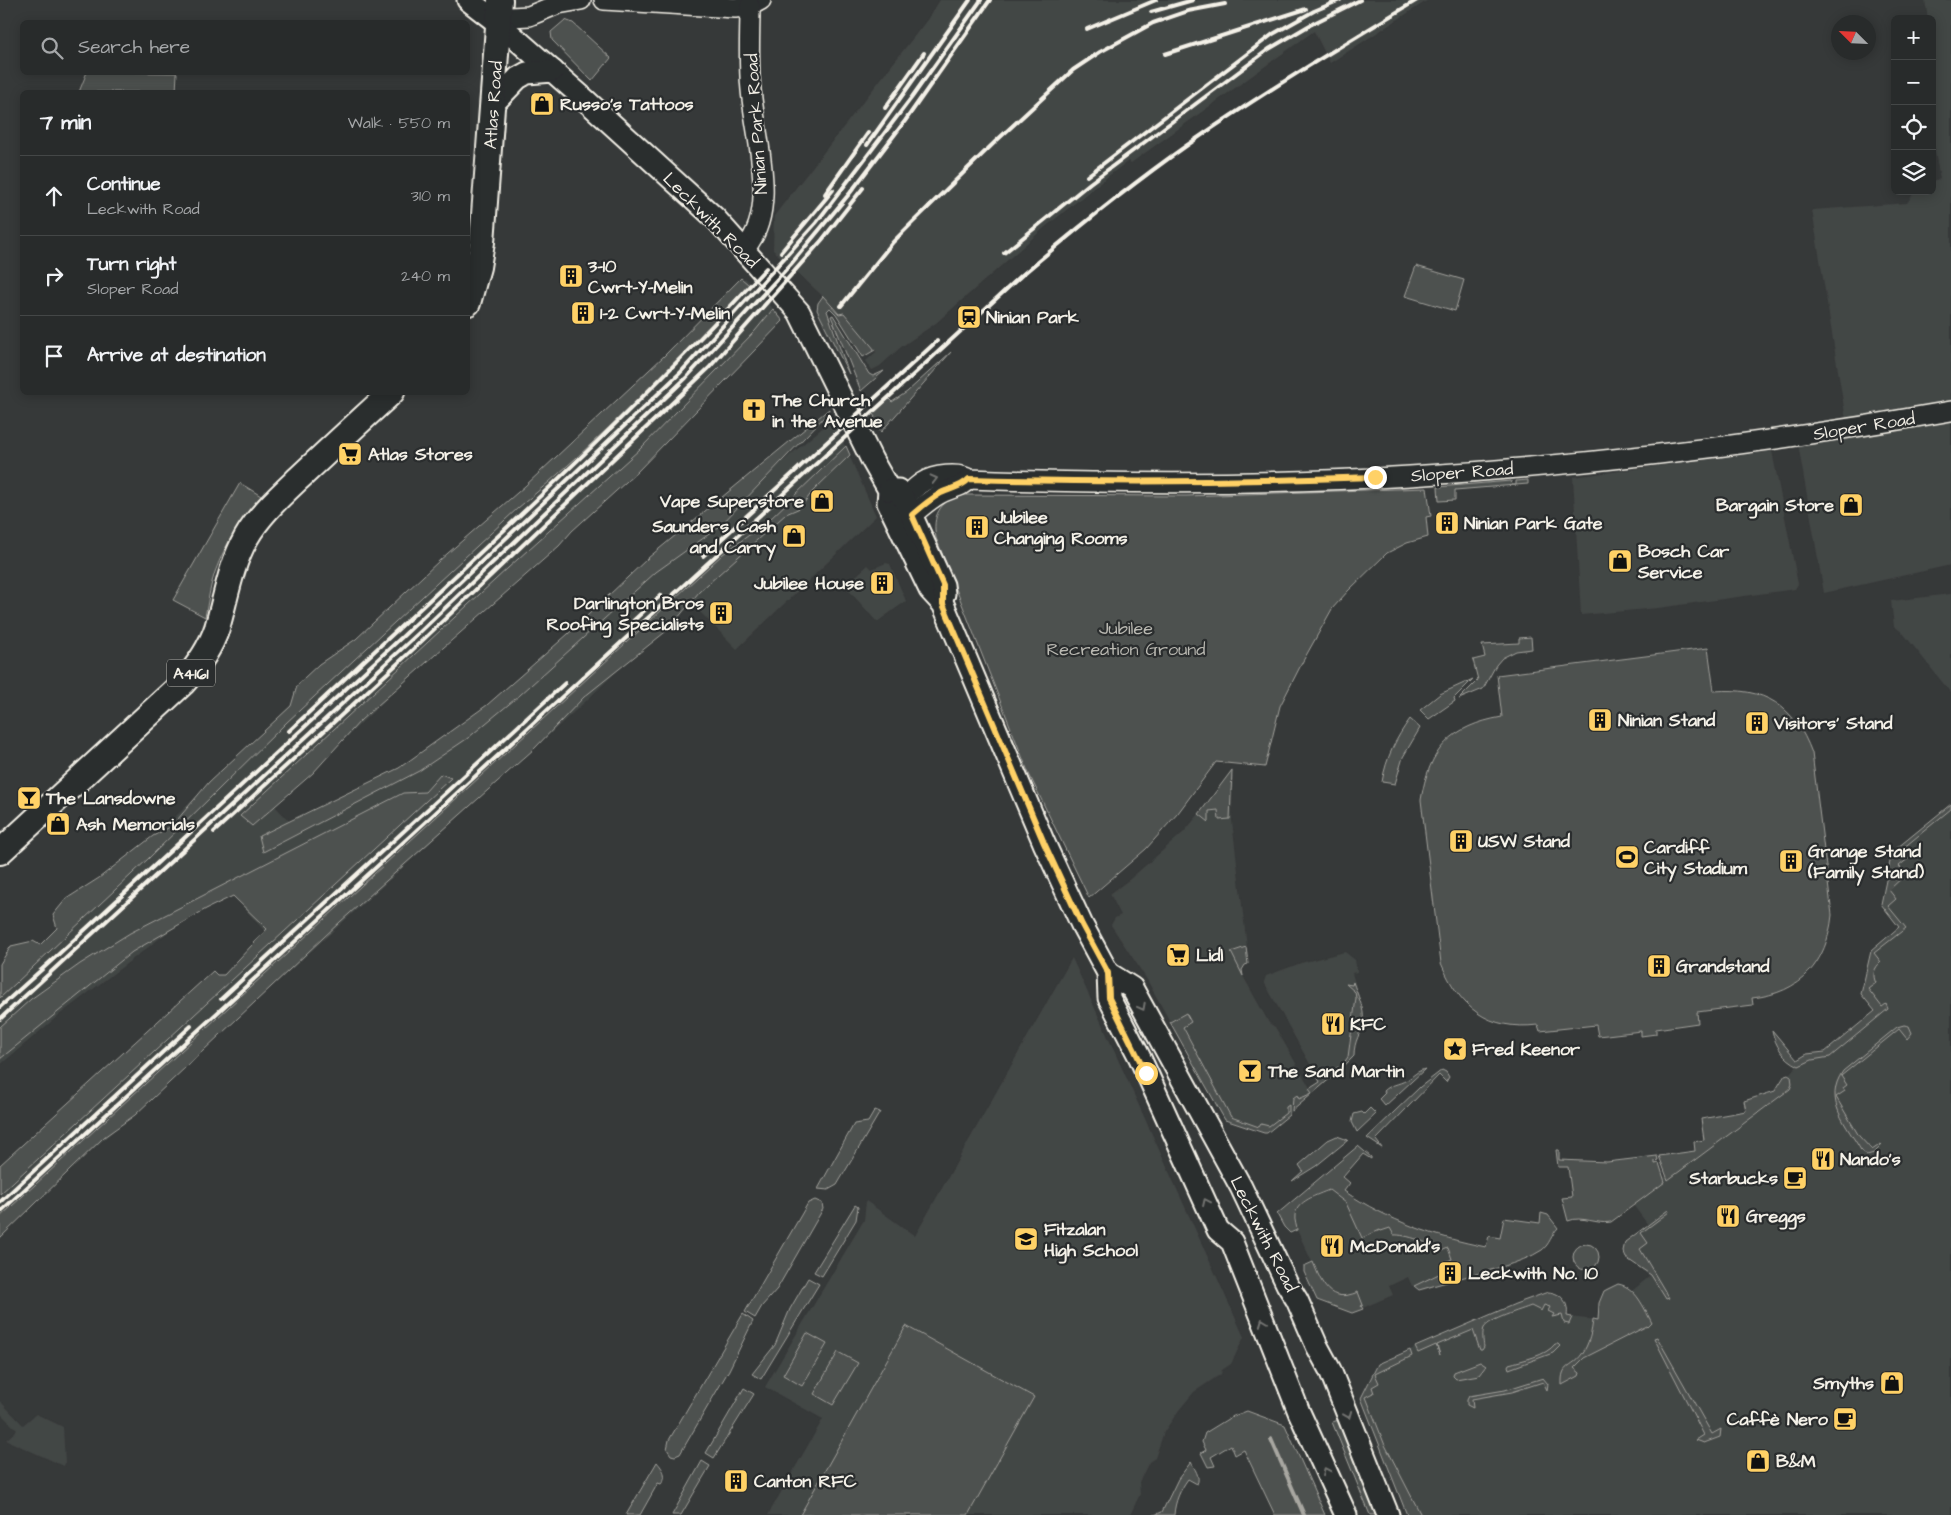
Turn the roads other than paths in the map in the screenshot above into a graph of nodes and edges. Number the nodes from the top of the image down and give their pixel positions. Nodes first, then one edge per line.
1 (468, 0) edge
2 (500, 0) edge
3 (581, 0) edge
4 (604, 0) edge
5 (755, 3) edge
6 (499, 24) junction
7 (553, 71) junction
8 (494, 103) junction
9 (744, 249) junction
10 (470, 295) edge
11 (389, 395) edge
12 (1951, 411) edge
13 (899, 508) junction
14 (0, 852) edge
15 (1108, 973) junction
16 (1346, 1515) edge
17 (1388, 1515) edge

1 - 6 main road, Leckwith Road
2 - 6 main road, Atlas Road
3 - 6 street
4 - 5 street
5 - 9 street, Ninian Park Road
6 - 7 main road, Leckwith Road
6 - 8 main road, Atlas Road
7 - 8 main road
7 - 9 main road, Leckwith Road
8 - 10 main road, Atlas Road
9 - 13 main road, Leckwith Road
11 - 14 main road, A4161
12 - 13 street, Sloper Road
13 - 15 main road, Leckwith Road
16 -> 15 main road, Leckwith Road
15 -> 17 main road, Leckwith Road

